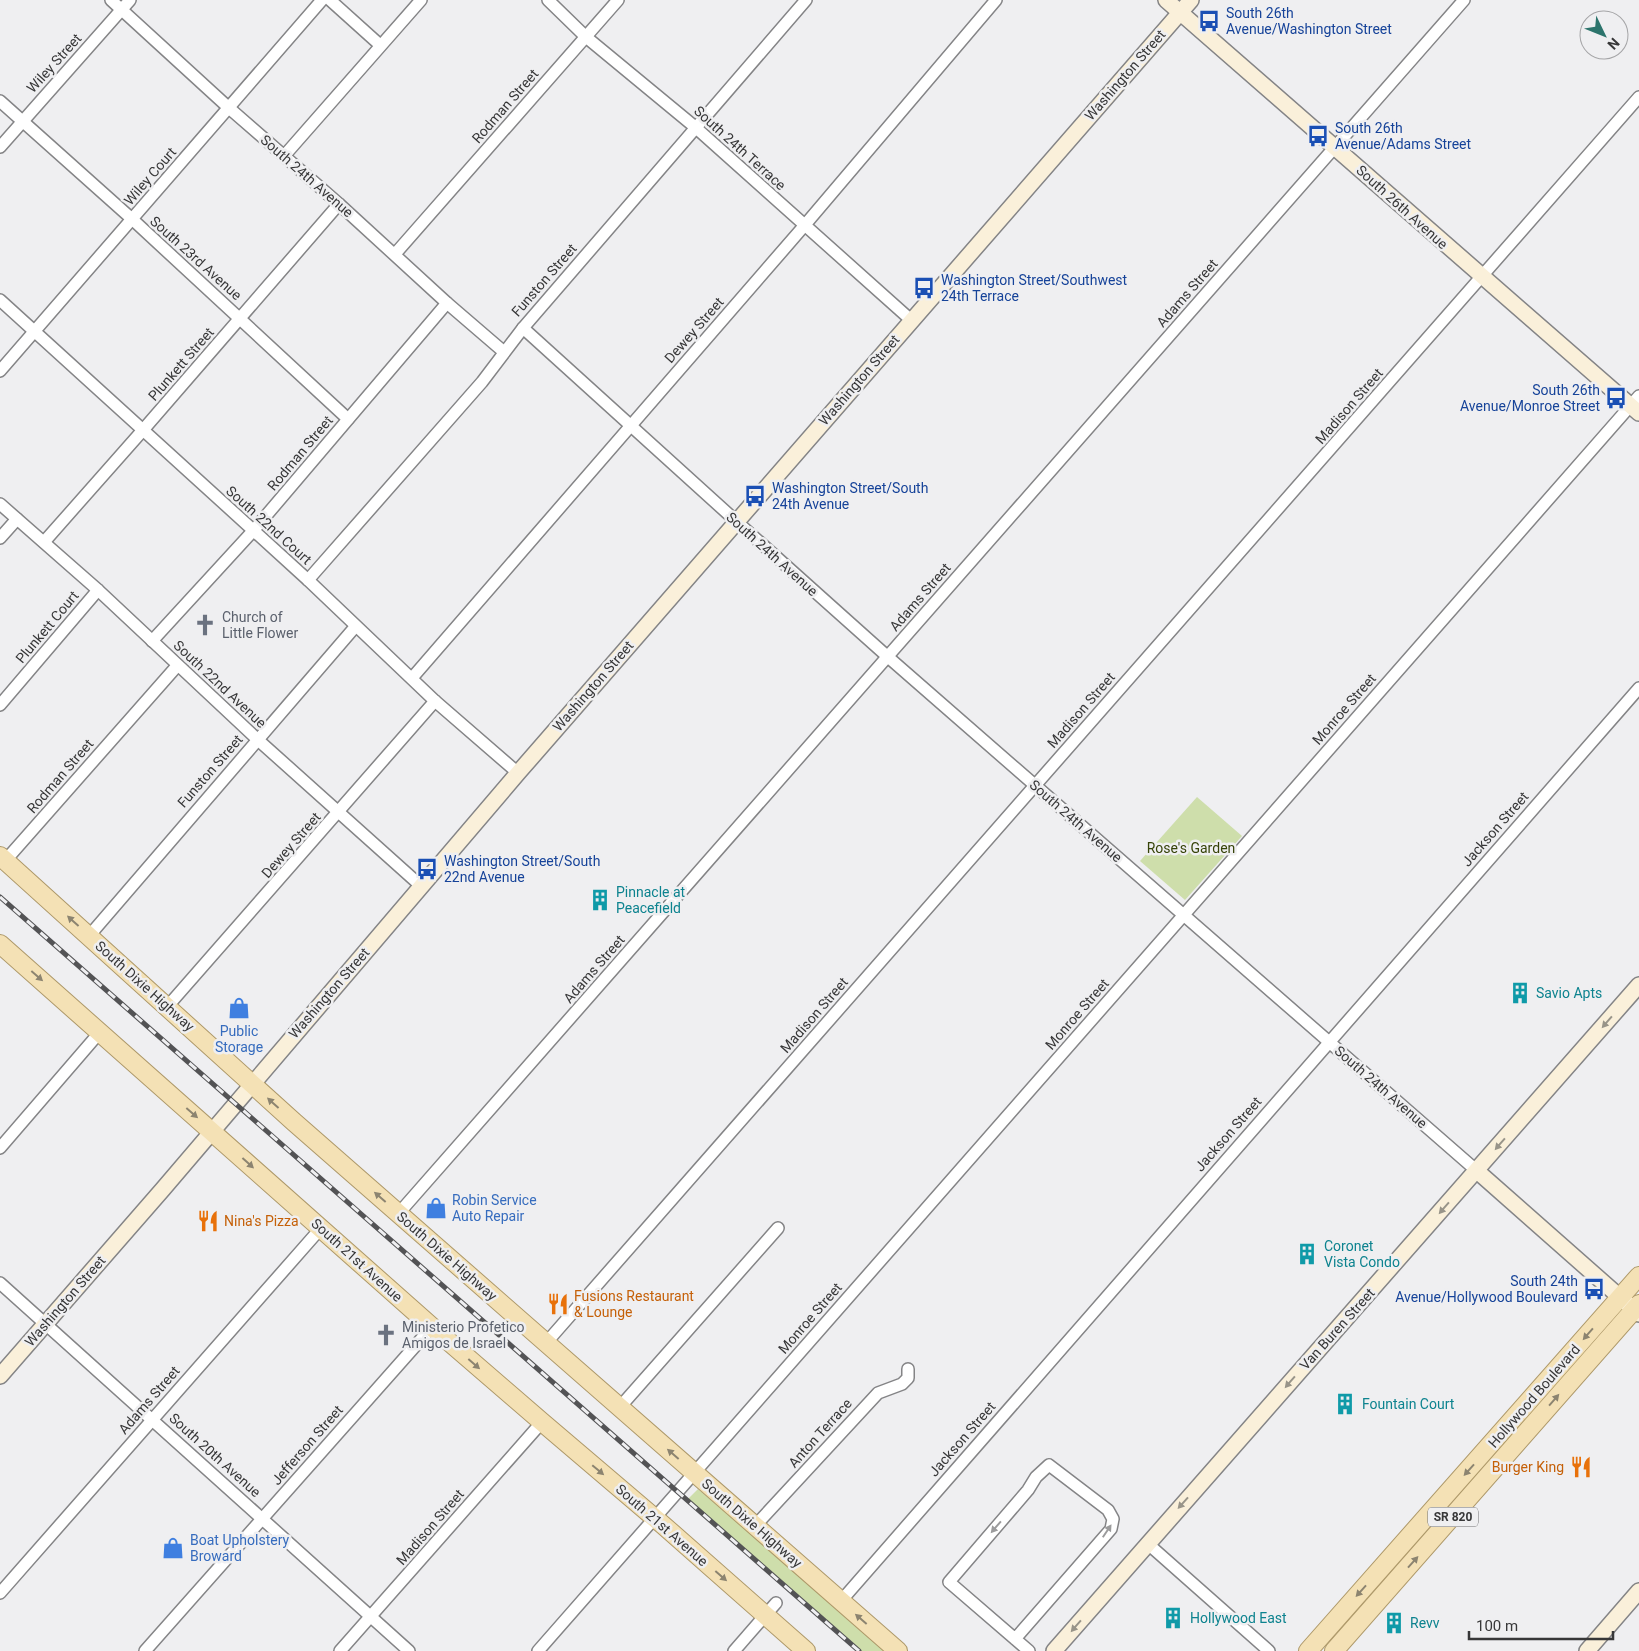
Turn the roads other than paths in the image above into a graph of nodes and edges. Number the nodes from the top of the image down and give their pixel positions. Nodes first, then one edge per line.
1 (111, 0) edge
2 (130, 0) edge
3 (322, 0) edge
4 (330, 0) edge
5 (421, 0) edge
6 (548, 0) edge
7 (618, 0) edge
8 (806, 0) edge
9 (996, 0) edge
10 (1166, 0) edge
11 (1190, 0) edge
12 (1464, 0) edge
13 (122, 10) junction
14 (1180, 12) junction
15 (586, 37) junction
16 (380, 45) junction
17 (1639, 97) edge
18 (0, 101) edge
19 (230, 108) junction
20 (22, 121) junction
21 (695, 128) junction
22 (0, 147) edge
23 (1335, 147) junction
24 (284, 156) junction
25 (339, 204) junction
26 (132, 220) junction
27 (804, 226) junction
28 (395, 254) junction
29 (1482, 277) junction
30 (0, 300) edge
31 (447, 303) junction
32 (240, 319) junction
33 (911, 320) junction
34 (523, 328) junction
35 (34, 331) junction
36 (504, 352) junction
37 (0, 371) edge
38 (1636, 405) edge
39 (348, 419) junction
40 (630, 425) junction
41 (143, 430) junction
42 (0, 504) edge
43 (17, 519) junction
44 (736, 521) junction
45 (253, 531) junction
46 (0, 538) edge
47 (44, 542) junction
48 (308, 580) junction
49 (98, 590) junction
50 (355, 627) junction
51 (152, 642) junction
52 (888, 657) junction
53 (178, 666) junction
54 (412, 678) junction
55 (1639, 688) edge
56 (436, 701) junction
57 (0, 705) edge
58 (257, 739) junction
59 (518, 773) junction
60 (1035, 785) junction
61 (339, 812) junction
62 (2, 859) edge
63 (421, 886) junction
64 (1184, 915) junction
65 (89, 936) junction
66 (0, 944) edge
67 (1639, 985) edge
68 (168, 1007) junction
69 (100, 1032) junction
70 (1329, 1041) junction
71 (251, 1084) junction
72 (212, 1131) junction
73 (0, 1148) edge
74 (1477, 1171) junction
75 (399, 1214) junction
76 (321, 1228) junction
77 (778, 1228) dead end
78 (1639, 1276) edge
79 (0, 1282) edge
80 (1620, 1298) junction
81 (1637, 1310) edge
82 (45, 1324) junction
83 (432, 1327) junction
84 (546, 1343) junction
85 (908, 1369) dead end
86 (0, 1376) edge
87 (1538, 1392) junction
88 (620, 1407) junction
89 (152, 1419) junction
90 (542, 1422) junction
91 (1522, 1438) junction
92 (695, 1473) junction
93 (655, 1518) junction
94 (263, 1519) junction
95 (755, 1526) junction
96 (1148, 1543) junction
97 (1639, 1591) edge
98 (0, 1593) edge
99 (840, 1601) junction
100 (771, 1609) junction
101 (371, 1616) junction
102 (1015, 1639) junction
103 (145, 1651) edge
104 (340, 1651) edge
105 (409, 1651) edge
106 (538, 1651) edge
107 (734, 1651) edge
108 (806, 1651) edge
109 (898, 1651) edge
110 (1029, 1651) edge
111 (1054, 1651) edge
112 (1269, 1651) edge
113 (1308, 1651) edge
114 (1334, 1651) edge
115 (1587, 1651) edge

1 - 13 street, South 24th Avenue
2 - 13 street, Wiley Street
3 - 19 street, Wiley Court
4 - 16 street
5 - 16 street
6 - 15 street, South 24th Terrace
7 - 15 street, Rodman Street
8 - 21 street, Funston Street
9 - 27 street, Dewey Street
10 - 14 street, South 26th Avenue
11 - 14 street, Washington Street
12 - 23 street, Adams Street
13 - 19 street, South 24th Avenue
13 - 20 street, Wiley Street
14 - 23 street, South 26th Avenue
14 - 33 street, Washington Street
15 - 21 street, South 24th Terrace
15 - 28 street, Rodman Street
16 - 24 street
17 - 29 street, Madison Street
18 - 20 street, South 23rd Avenue
19 - 24 street, South 24th Avenue
19 - 26 street, Wiley Court
20 - 22 street, Wiley Street
20 - 26 street, South 23rd Avenue
21 - 27 street, South 24th Terrace
21 - 34 street, Funston Street
23 - 29 street, South 26th Avenue
23 - 52 street, Adams Street
24 - 25 street, South 24th Avenue
25 - 28 street, South 24th Avenue
25 - 32 street, Plunkett Street
26 - 32 street, South 23rd Avenue
26 - 35 street, Wiley Court
27 - 33 street, South 24th Terrace
27 - 40 street, Dewey Street
28 - 31 street, South 24th Avenue
29 - 38 street, South 26th Avenue
29 - 60 street, Madison Street
30 - 35 street, South 22nd Court
31 - 36 street, South 24th Avenue
31 - 39 street, Rodman Street
32 - 39 street, South 23rd Avenue
32 - 41 street, Plunkett Street
33 - 44 street, Washington Street
34 - 36 street, Funston Street
34 - 40 street, South 24th Avenue
35 - 37 street, Wiley Court
35 - 41 street, South 22nd Court
36 - 48 street, Funston Street
38 - 64 street, Monroe Street
39 - 45 street, Rodman Street
40 - 44 street, South 24th Avenue
40 - 54 street, Dewey Street
41 - 45 street, South 22nd Court
41 - 47 street, Plunkett Street
42 - 43 street, South 22nd Avenue
43 - 46 street
43 - 47 street, South 22nd Avenue
44 - 52 street, South 24th Avenue
44 - 59 street, Washington Street
45 - 48 street, South 22nd Court
45 - 51 street, Rodman Street
47 - 49 street, South 22nd Avenue
48 - 50 street, South 22nd Court
49 - 51 street, South 22nd Avenue
49 - 57 street, Plunkett Court
50 - 54 street, South 22nd Court
50 - 58 street, Funston Street
51 - 53 street, South 22nd Avenue
52 - 60 street, South 24th Avenue
52 - 75 street, Adams Street
53 - 58 street, South 22nd Avenue
53 - 62 street, Rodman Street
54 - 56 street, South 22nd Court
55 - 70 street, Jackson Street
56 - 59 street, South 22nd Court
56 - 61 street, Dewey Street
58 - 61 street, South 22nd Avenue
58 - 65 street, Funston Street
59 - 63 street, Washington Street
60 - 64 street, South 24th Avenue
60 - 84 street, Madison Street
61 - 63 street, South 22nd Avenue
61 - 68 street, Dewey Street
65 -> 62 main road, South Dixie Highway
63 - 71 street, Washington Street
64 - 70 street, South 24th Avenue
64 - 92 street, Monroe Street
65 - 68 main road, South Dixie Highway
66 -> 69 main road, South 21st Avenue
67 -> 74 street, Van Buren Street
68 - 71 main road, South Dixie Highway
69 -> 72 main road, South 21st Avenue
69 - 73 street
70 - 74 street, South 24th Avenue
70 - 99 street, Jackson Street
71 - 72 street, Washington Street
75 -> 71 main road, South Dixie Highway
72 -> 76 main road, South 21st Avenue
72 - 82 street, Washington Street
74 - 80 street, South 24th Avenue
74 -> 96 street, Van Buren Street
75 - 84 main road, South Dixie Highway
76 - 83 main road, South 21st Avenue
76 - 89 street, Adams Street
77 - 88 street
78 - 80 main road, Hollywood Boulevard / SR 820
79 - 82 street, South 20th Avenue
80 - 81 street, South 24th Avenue
80 -> 87 main road, Hollywood Boulevard / SR 820
91 -> 81 main road, Hollywood Boulevard / SR 820
82 - 86 street, Washington Street
82 - 89 street, South 20th Avenue
83 -> 90 main road, South 21st Avenue
83 - 94 street, Jefferson Street
84 - 88 main road, South Dixie Highway
85 - 95 street, Anton Terrace
87 - 91 main road
87 -> 113 main road, Hollywood Boulevard / SR 820
92 -> 88 main road, South Dixie Highway
89 - 94 street, South 20th Avenue
89 - 98 street, Adams Street
90 -> 93 main road, South 21st Avenue
90 - 101 street, Madison Street
114 -> 91 main road, Hollywood Boulevard / SR 820
92 - 93 street, Monroe Street
92 - 95 main road, South Dixie Highway
93 -> 100 main road, South 21st Avenue
93 - 106 street, Monroe Street
94 - 101 street, South 20th Avenue
94 - 103 street, Jefferson Street
95 - 99 main road, South Dixie Highway
96 -> 111 street, Van Buren Street
96 - 112 street
97 - 115 street
109 -> 99 main road, South Dixie Highway
100 - 107 street
100 - 108 main road, South 21st Avenue
101 - 104 street, Madison Street
101 - 105 street, South 20th Avenue
102 -> 102 street
102 - 110 street

